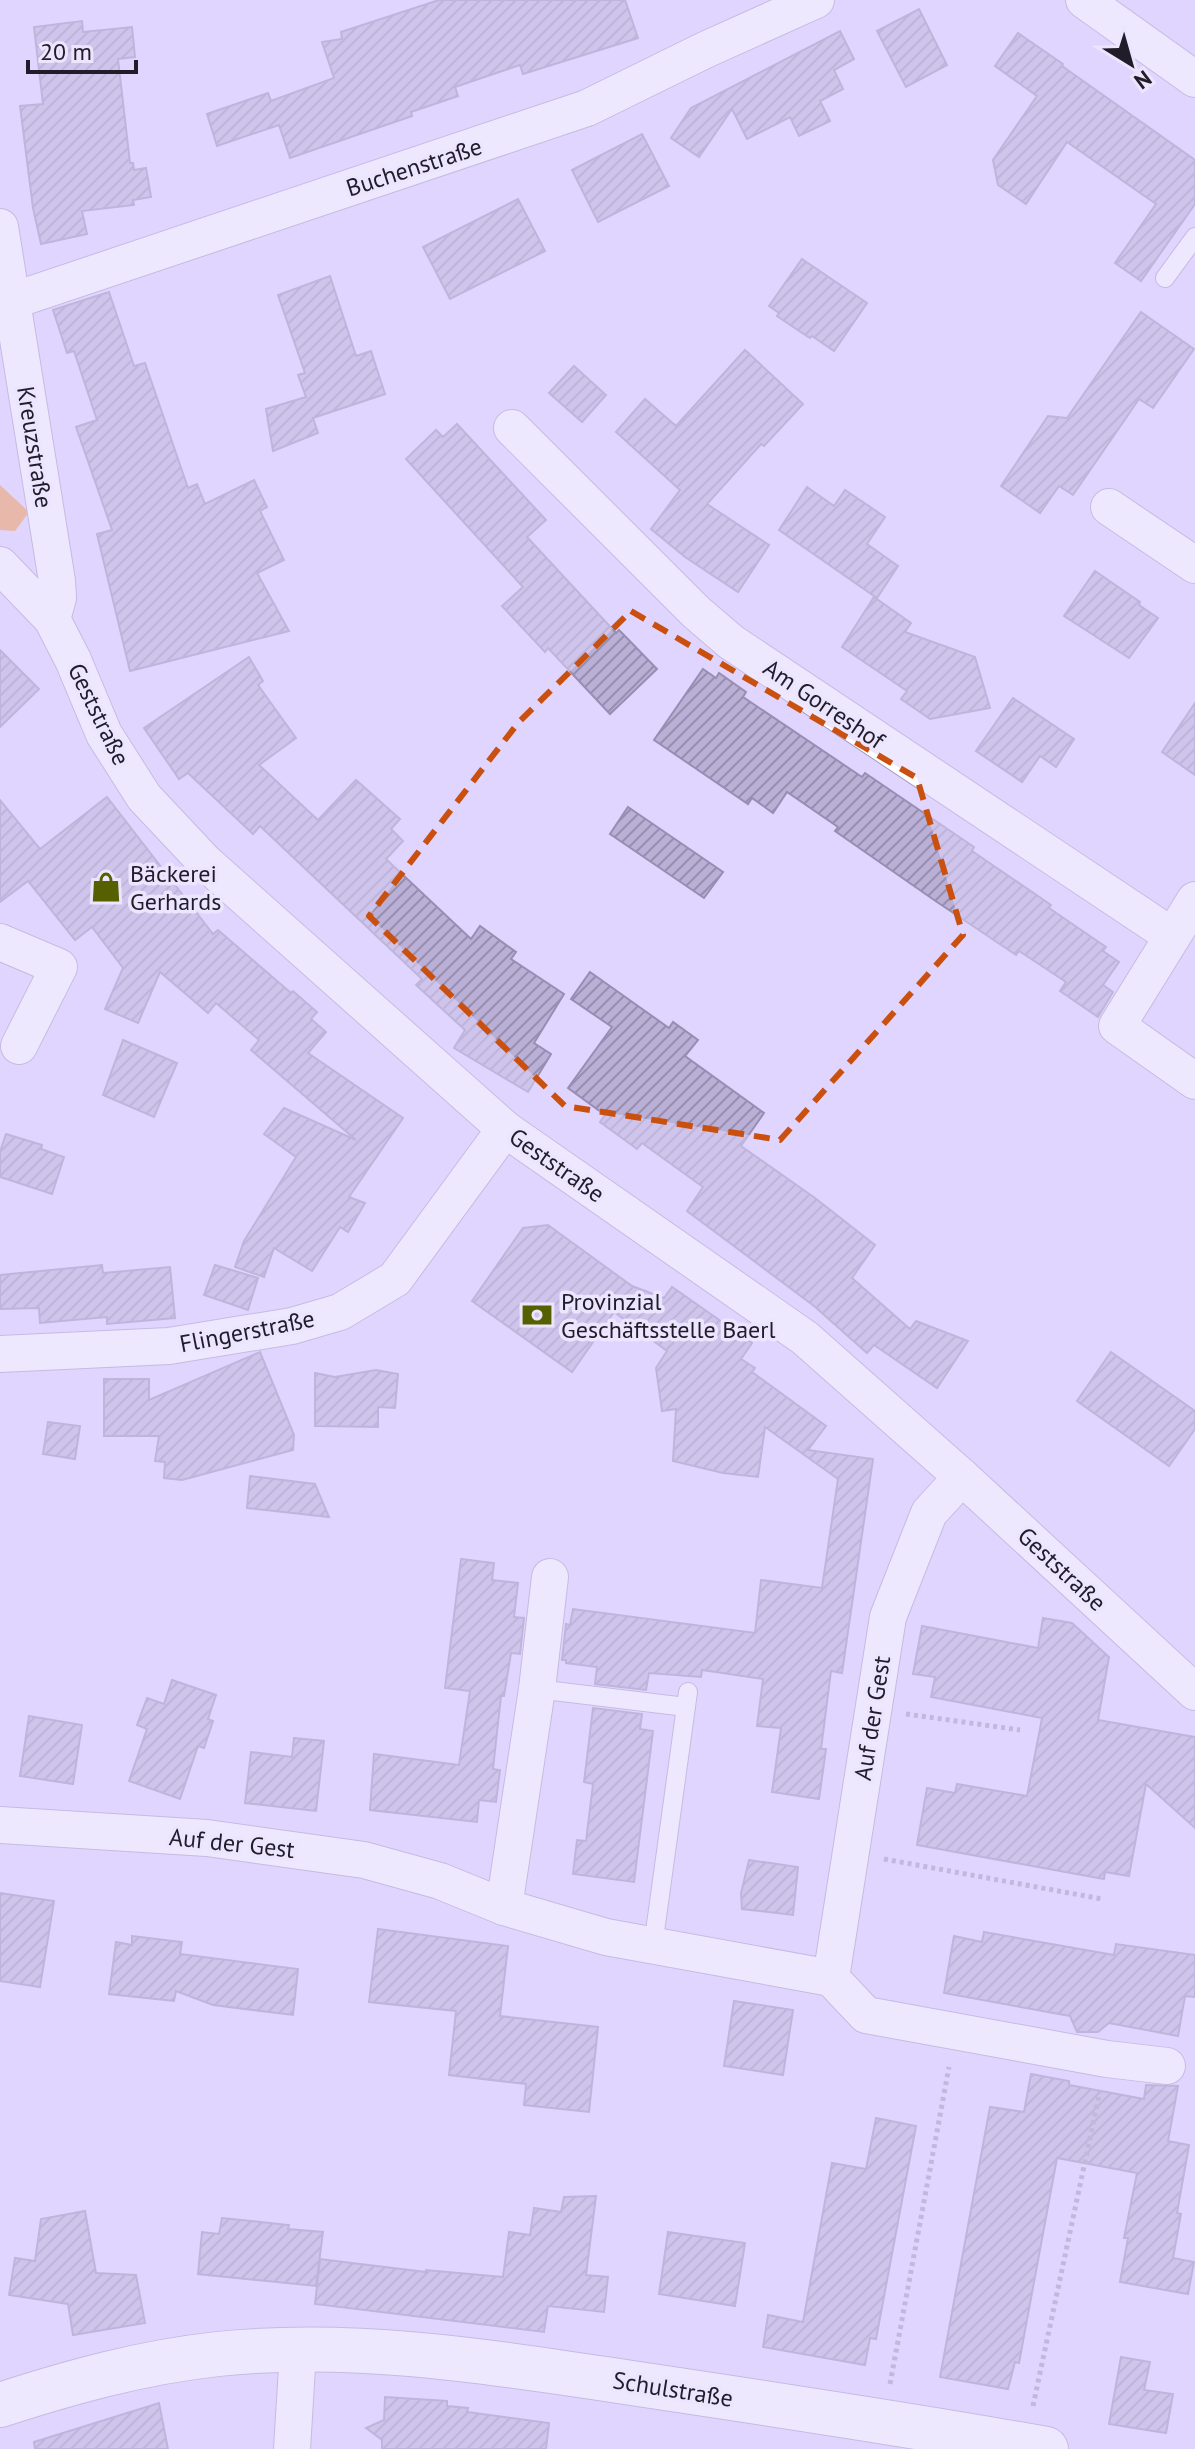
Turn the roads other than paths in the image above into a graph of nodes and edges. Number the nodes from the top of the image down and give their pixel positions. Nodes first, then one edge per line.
1 (816, 0) edge
2 (1084, 0) edge
3 (1195, 79) edge
4 (0, 227) edge
5 (1195, 237) edge
6 (1165, 278) dead end
7 (6, 303) edge
8 (512, 428) dead end
9 (1109, 507) dead end
10 (0, 565) edge
11 (1195, 565) edge
12 (52, 619) junction
13 (1195, 900) edge
14 (1172, 936) junction
15 (0, 942) edge
16 (19, 1046) dead end
17 (1195, 1081) edge
18 (505, 1129) junction
19 (0, 1354) edge
20 (962, 1477) junction
21 (550, 1577) dead end
22 (537, 1689) junction
23 (1195, 1692) edge
24 (0, 1825) edge
25 (504, 1907) junction
26 (653, 1946) junction
27 (831, 1978) junction
28 (1167, 2066) dead end
29 (298, 2351) junction
30 (0, 2405) edge
31 (1036, 2447) edge
32 (292, 2449) edge

1 - 7 street, Buchenstraße
2 - 3 street
4 - 7 street, Kreuzstraße
5 - 6 lane
7 - 12 street, Kreuzstraße
8 - 14 street, Am Gorreshof
9 - 11 street
10 - 12 street, Geststraße
12 - 18 street, Geststraße
13 - 14 street
14 - 17 street
15 - 16 street
18 - 19 street, Flingerstraße
18 - 20 street, Geststraße
20 - 23 street, Geststraße
20 - 27 street, Auf der Gest
21 - 22 street
22 - 25 street
22 - 26 lane
24 - 25 street, Auf der Gest
25 - 26 street, Auf der Gest
26 - 27 street, Auf der Gest
27 - 28 street
29 - 30 street, Schulstraße
29 - 31 street, Schulstraße
29 - 32 street

